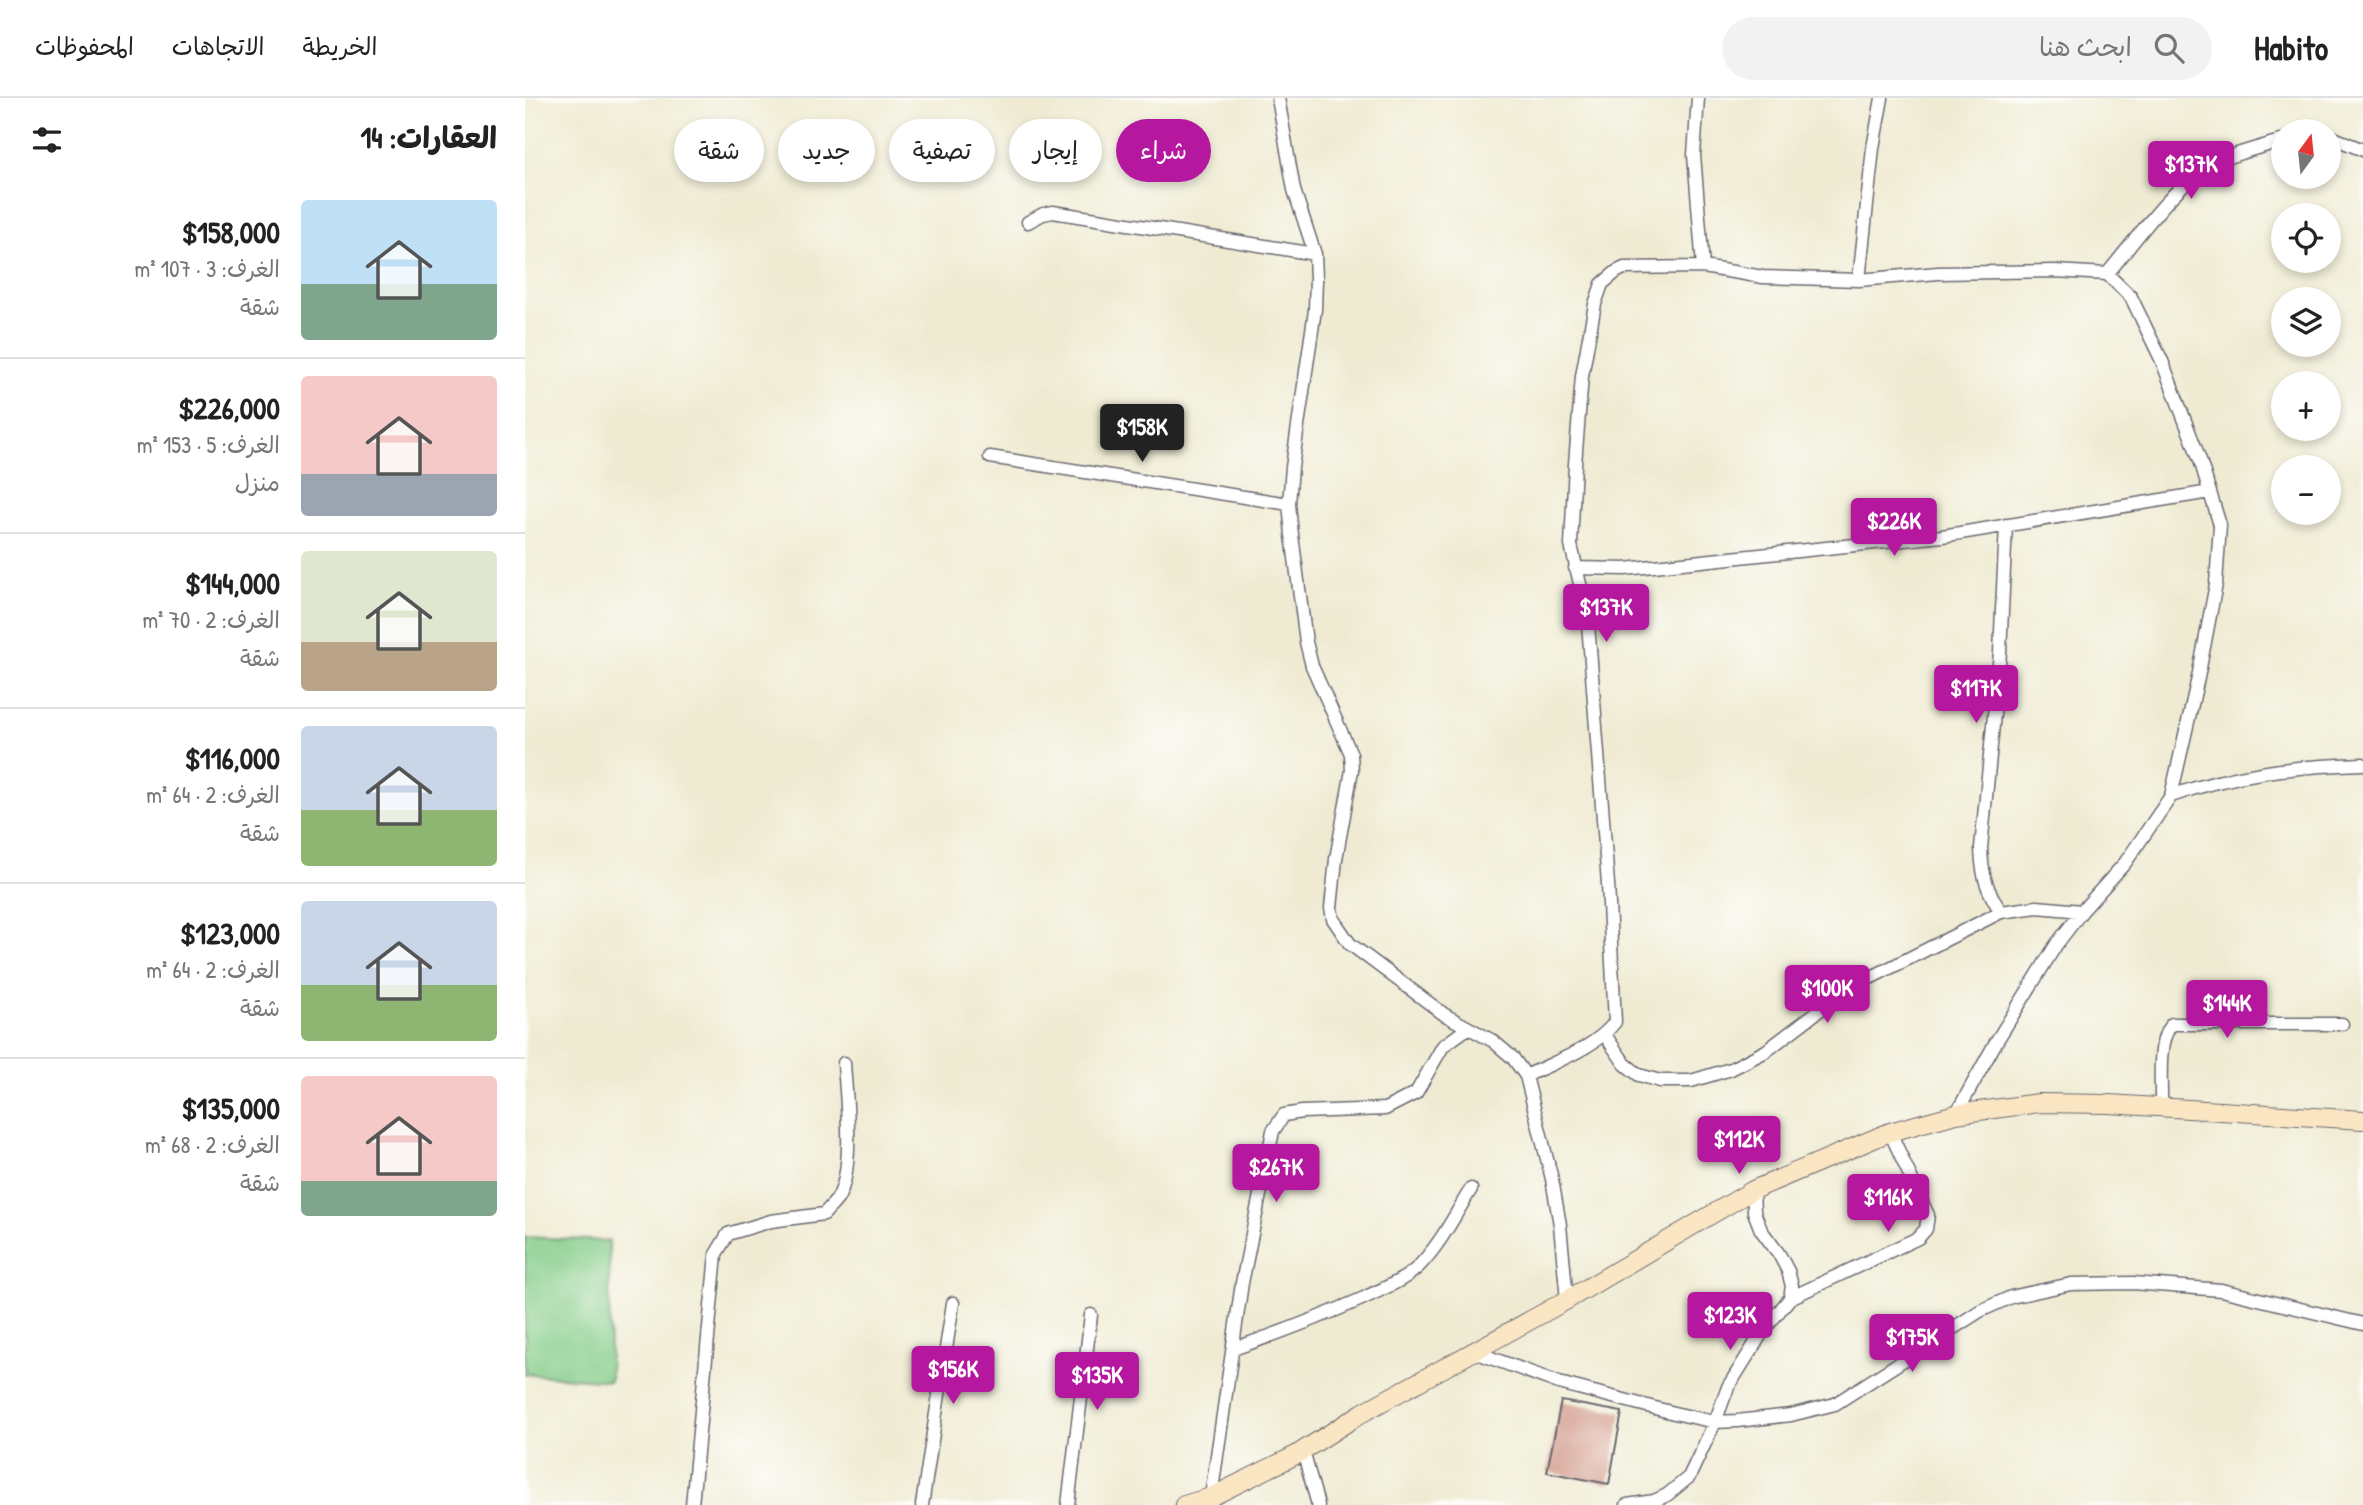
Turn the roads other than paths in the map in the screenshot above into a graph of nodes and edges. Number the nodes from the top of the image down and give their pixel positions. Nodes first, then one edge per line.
1 (1278, 98) edge
2 (1698, 98) edge
3 (1882, 98) edge
4 (2341, 141) edge
5 (2271, 144) edge
6 (2363, 150) edge
7 (1028, 222) dead end
8 (1315, 254) junction
9 (1703, 267) junction
10 (2107, 274) junction
11 (1859, 280) junction
12 (990, 457) dead end
13 (2210, 492) junction
14 (1289, 504) junction
15 (2006, 525) junction
16 (1574, 568) junction
17 (2363, 764) edge
18 (2171, 796) junction
19 (2082, 911) junction
20 (2001, 912) junction
21 (2342, 1024) dead end
22 (1468, 1028) junction
23 (1605, 1035) junction
24 (843, 1063) dead end
25 (1526, 1076) junction
26 (2161, 1108) junction
27 (1956, 1114) junction
28 (2363, 1120) edge
29 (1891, 1132) junction
30 (1471, 1189) dead end
31 (1753, 1190) junction
32 (1790, 1298) junction
33 (1567, 1300) junction
34 (953, 1303) dead end
35 (1091, 1315) dead end
36 (2363, 1324) edge
37 (1233, 1349) junction
38 (1475, 1352) junction
39 (1715, 1422) junction
40 (1303, 1451) junction
41 (1211, 1497) junction
42 (692, 1505) edge
43 (922, 1505) edge
44 (1068, 1505) edge
45 (1184, 1505) edge
46 (1318, 1505) edge
47 (1627, 1505) edge

1 - 8 street
2 - 9 street
3 - 11 street
4 - 6 street
5 - 10 street
7 - 8 street
8 - 14 street
9 - 11 street
9 - 16 street
10 - 11 street
10 - 13 street
12 - 14 street
13 - 15 street
13 - 18 street
14 - 22 street
15 - 16 street
15 - 20 street
16 - 23 street
17 - 18 street
18 - 19 street
19 - 20 street
19 - 27 street
20 - 23 street
21 - 26 street
22 - 25 street
22 - 37 street
23 - 25 street
24 - 42 street
25 - 33 street
26 - 27 main road
26 - 28 main road
27 - 29 main road
29 - 31 main road
29 - 32 street
30 - 37 street
31 - 32 street
31 - 33 main road
32 - 39 street
33 - 38 main road
34 - 43 street
35 - 44 street
36 - 39 street
37 - 41 street
38 - 39 street
38 - 40 main road
39 - 47 street
40 - 41 main road
40 - 46 street
41 - 45 main road

